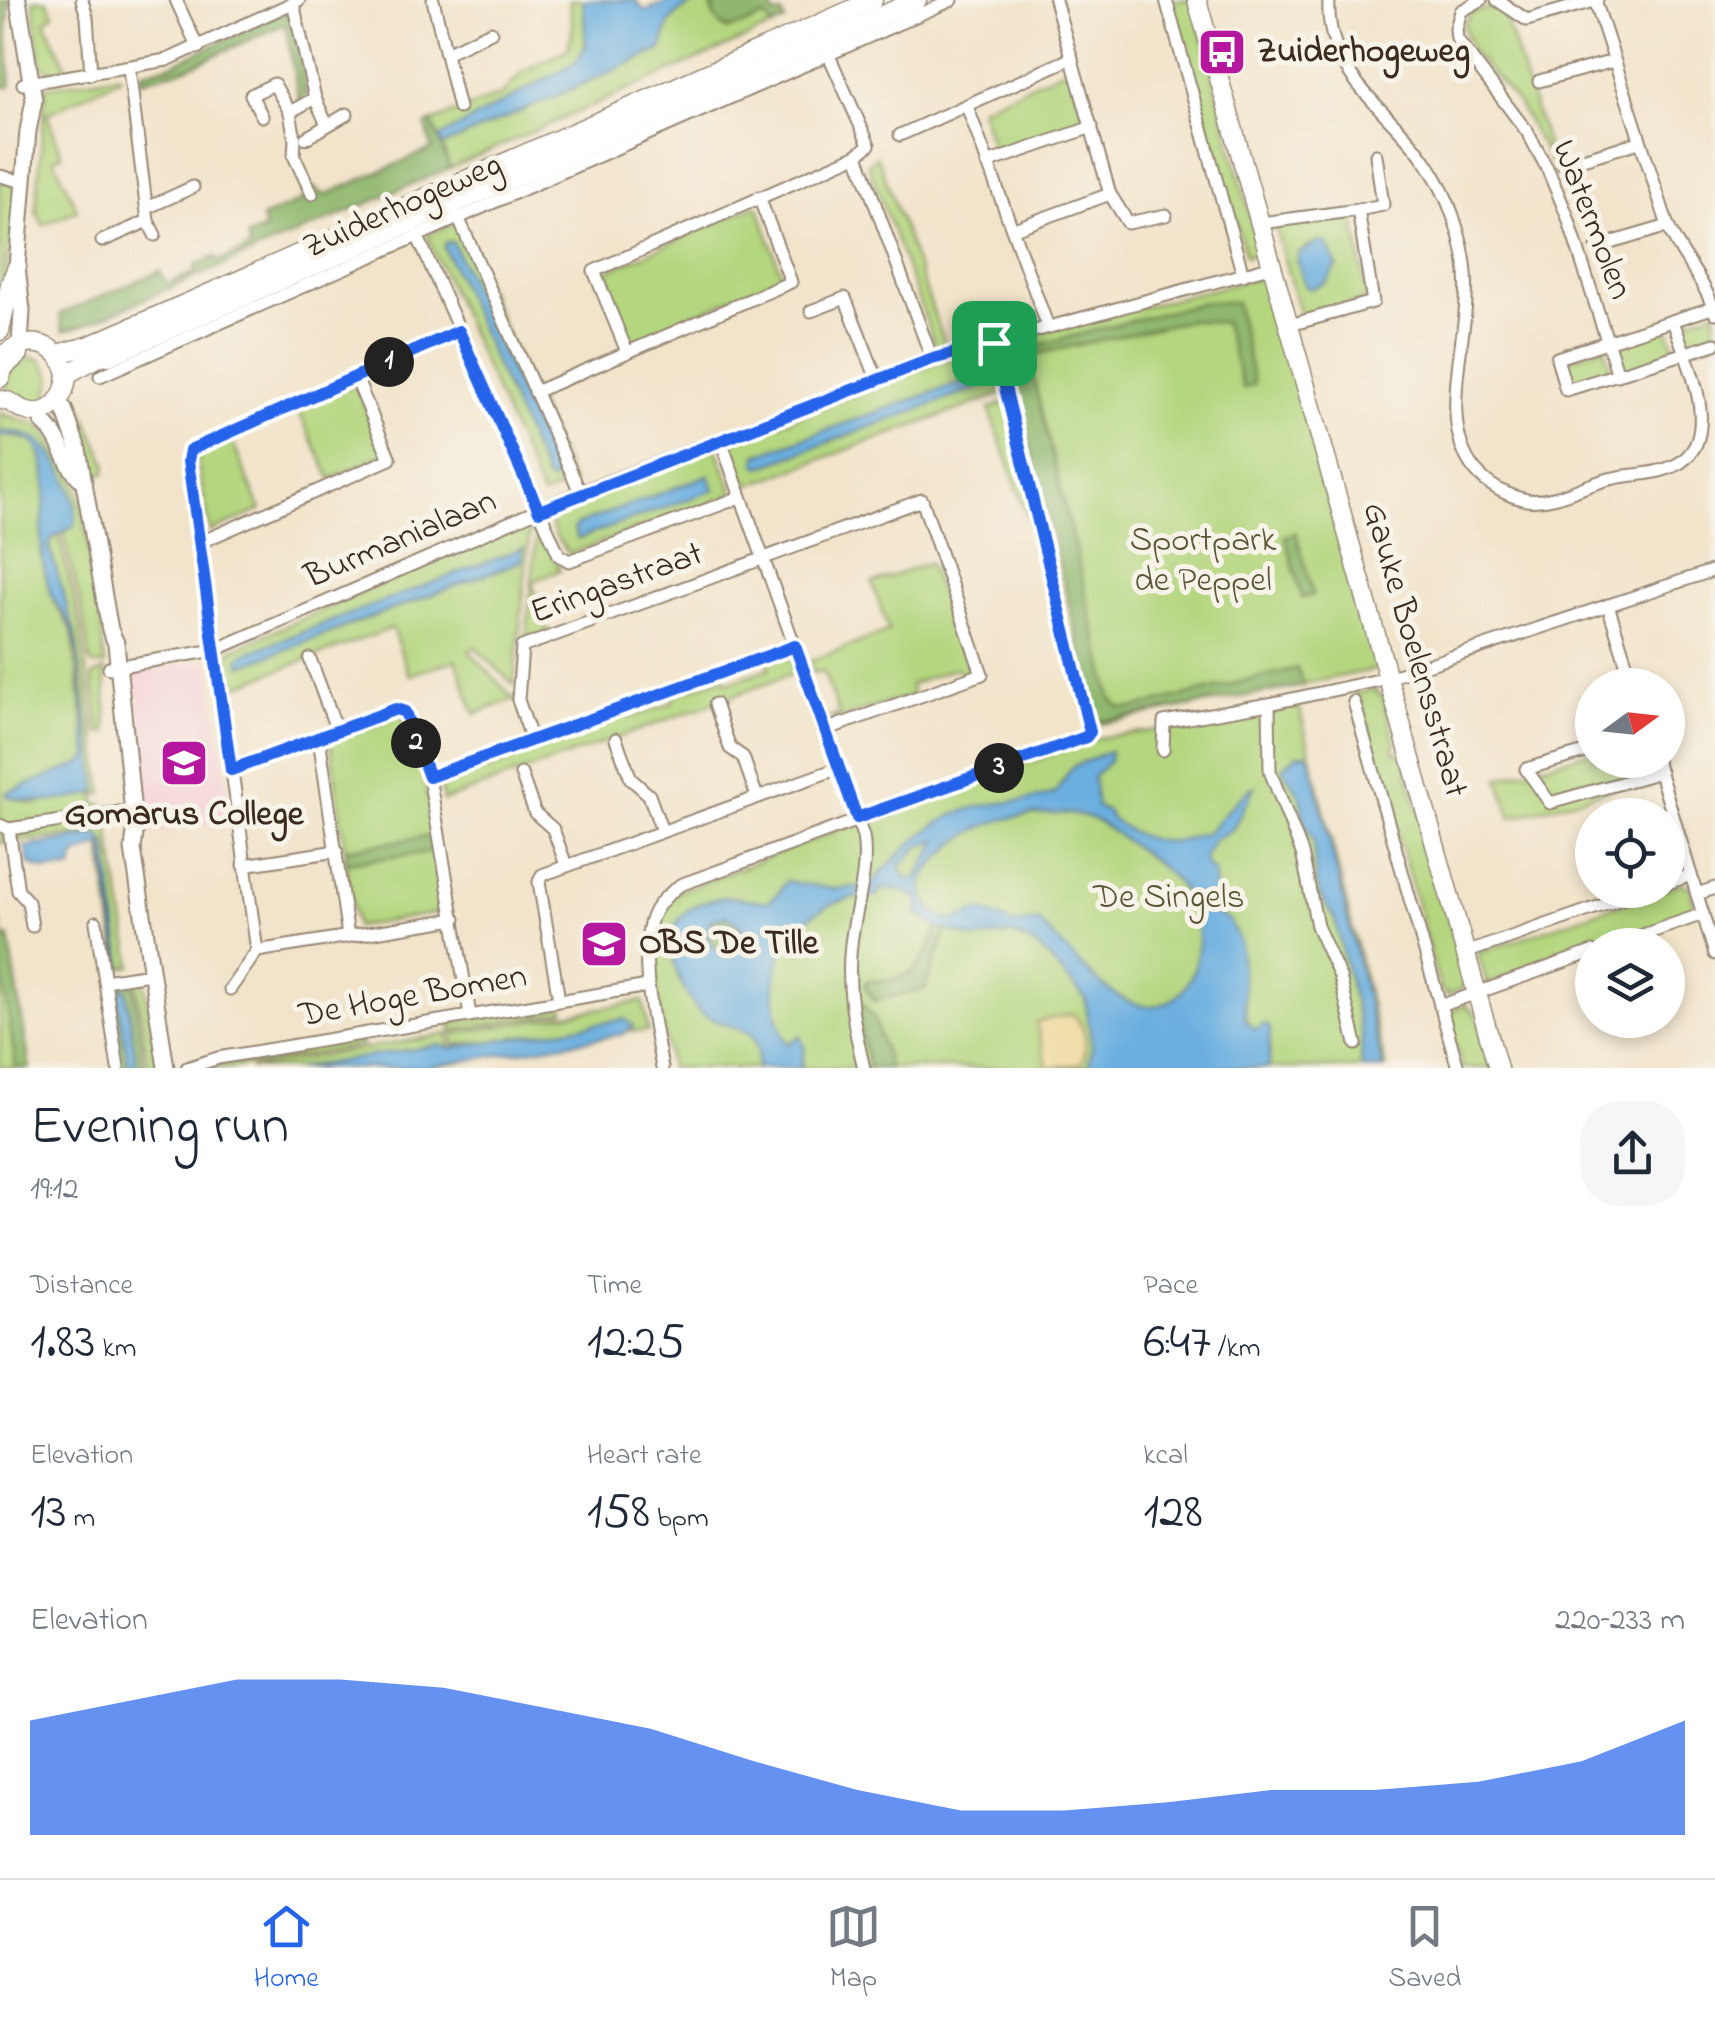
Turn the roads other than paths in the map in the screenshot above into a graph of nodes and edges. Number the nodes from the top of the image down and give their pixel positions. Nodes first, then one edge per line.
1 (82, 0) edge
2 (176, 0) edge
3 (432, 0) edge
4 (873, 0) edge
5 (917, 0) edge
6 (952, 0) edge
7 (1055, 0) edge
8 (1166, 0) edge
9 (1197, 0) edge
10 (1329, 0) edge
11 (1482, 0) edge
12 (1497, 0) edge
13 (1596, 0) edge
14 (296, 1) edge
15 (19, 4) edge
16 (490, 32) dead end
17 (198, 48) junction
18 (446, 53) junction
19 (1072, 58) junction
20 (831, 60) dead end
21 (1614, 60) junction
22 (129, 68) junction
23 (91, 74) junction
24 (1539, 82) dead end
25 (28, 84) junction
26 (315, 98) junction
27 (967, 106) junction
28 (460, 108) dead end
29 (290, 112) junction
30 (346, 114) dead end
31 (262, 116) dead end
32 (327, 125) junction
33 (1092, 128) junction
34 (900, 135) dead end
35 (306, 138) dead end
36 (1639, 142) junction
37 (857, 155) junction
38 (1376, 155) dead end
39 (987, 163) junction
40 (1563, 165) dead end
41 (0, 176) edge
42 (24, 182) junction
43 (192, 187) dead end
44 (312, 194) dead end
45 (1110, 194) junction
46 (760, 198) junction
47 (1358, 210) junction
48 (148, 214) junction
49 (1166, 215) dead end
50 (458, 218) junction
51 (1261, 222) junction
52 (1668, 226) junction
53 (1014, 228) junction
54 (417, 235) junction
55 (155, 236) dead end
56 (102, 241) dead end
57 (1597, 247) dead end
58 (1273, 266) junction
59 (17, 267) junction
60 (1243, 276) junction
61 (1715, 309) edge
62 (810, 311) dead end
63 (1673, 321) junction
64 (1290, 325) junction
65 (1048, 327) junction
66 (0, 331) edge
67 (459, 331) junction
68 (1607, 341) junction
69 (994, 343) junction
70 (1715, 344) edge
71 (25, 346) junction
72 (627, 352) junction
73 (1684, 354) junction
74 (0, 358) edge
75 (932, 359) junction
76 (64, 366) junction
77 (1618, 375) junction
78 (100, 376) dead end
79 (0, 378) edge
80 (356, 378) junction
81 (878, 379) junction
82 (535, 392) junction
83 (2, 402) edge
84 (56, 410) junction
85 (721, 441) junction
86 (82, 480) junction
87 (580, 492) junction
88 (741, 497) junction
89 (539, 511) junction
90 (201, 542) junction
91 (764, 560) junction
92 (1715, 570) edge
93 (1608, 605) junction
94 (795, 646) junction
95 (215, 650) junction
96 (310, 659) dead end
97 (114, 667) junction
98 (1628, 668) edge
99 (1388, 678) junction
100 (1354, 702) dead end
101 (715, 704) dead end
102 (1269, 704) junction
103 (825, 730) junction
104 (337, 731) junction
105 (318, 738) junction
106 (616, 739) dead end
107 (532, 740) junction
108 (1163, 750) dead end
109 (1575, 755) edge
110 (839, 768) junction
111 (231, 770) junction
112 (521, 774) dead end
113 (429, 777) junction
114 (1624, 778) edge
115 (1662, 778) edge
116 (757, 797) junction
117 (128, 811) junction
118 (857, 818) junction
119 (4, 827) edge
120 (662, 831) junction
121 (337, 851) junction
122 (244, 865) junction
123 (566, 865) junction
124 (1691, 875) junction
125 (1685, 877) edge
126 (1715, 888) edge
127 (1697, 894) junction
128 (1594, 908) edge
129 (1703, 914) junction
130 (456, 919) junction
131 (96, 922) dead end
132 (32, 926) dead end
133 (1663, 928) edge
134 (348, 936) junction
135 (257, 952) junction
136 (1466, 952) junction
137 (1715, 954) edge
138 (1575, 958) edge
139 (150, 974) junction
140 (105, 981) junction
141 (648, 986) junction
142 (230, 988) dead end
143 (1476, 992) junction
144 (559, 1000) junction
145 (1440, 1006) junction
146 (470, 1016) junction
147 (1356, 1044) dead end
148 (118, 1068) edge
149 (166, 1068) edge
150 (187, 1068) edge
151 (662, 1068) edge
152 (864, 1068) edge
153 (1458, 1068) edge
154 (1498, 1068) edge

1 - 23 street
2 - 17 street
3 - 18 street
4 - 76 main road, Zuiderhogeweg
5 - 76 main road, Zuiderhogeweg
6 - 50 street, Zuiderhogeweg
7 - 19 street
8 - 60 street
9 - 51 main road, Gauke Boelensstraat
10 - 73 street
11 - 68 street, Watermolen
12 - 13 street
13 - 21 street
14 - 17 street
14 - 26 street
15 - 25 street
16 - 18 street
17 - 22 street
18 - 28 street
19 - 27 street
19 - 33 street
20 - 37 street
21 - 24 street
21 - 36 street
22 - 23 street
22 - 48 street
23 - 25 street
25 - 42 street
26 - 29 street
26 - 32 street
27 - 34 street
27 - 39 street
29 - 31 street
29 - 44 street
30 - 32 street
32 - 35 street
33 - 39 street
33 - 45 street
36 - 40 street
36 - 52 street
37 - 46 street
37 - 75 street
38 - 47 street
39 - 53 street
41 - 42 street
42 - 59 street
43 - 48 street
45 - 49 street
45 - 53 street
46 - 72 street
46 - 72 street
47 - 51 street
47 - 64 street
48 - 55 street
48 - 56 street
50 - 54 street, Zuiderhogeweg
50 - 82 street
51 - 58 main road, Gauke Boelensstraat
52 - 57 street
52 - 61 street
53 - 65 street
54 - 67 street
54 - 78 street, Zuiderhogeweg
58 - 60 street, Burmanialaan
58 - 64 main road, Gauke Boelensstraat
59 - 66 main road
59 - 71 street
60 - 65 street, Burmanialaan
61 - 63 street
62 - 81 street
63 - 68 street
63 - 73 street
64 - 99 main road, Gauke Boelensstraat
65 - 69 street, Burmanialaan
67 - 80 street
67 - 89 street
68 - 77 street, Watermolen
68 - 77 street
69 - 75 street, Burmanialaan
69 - 118 street
70 - 73 street
71 - 74 main road
71 - 76 main road
71 - 79 main road
72 - 82 street
73 - 77 street
75 - 81 street, Burmanialaan
76 - 84 main road
80 - 90 street
80 - 90 street
81 - 85 street, Burmanialaan
82 - 87 street
83 - 84 main road
84 - 86 street
84 - 86 street
85 - 87 street, Burmanialaan
85 - 88 street
86 - 97 street
87 - 89 street, Burmanialaan
88 - 89 street
88 - 91 street
89 - 95 street, Burmanialaan
90 - 95 street
91 - 94 street
91 - 103 street
91 - 107 street, Eringastraat
92 - 93 street
93 - 98 street
93 - 99 street
94 - 103 street
94 - 107 street
95 - 97 street, Burmanialaan
95 - 111 street
96 - 104 street
97 - 117 street
99 - 102 street
99 - 136 main road, Gauke Boelensstraat
100 - 145 street, Gauke Boelensstraat
101 - 116 street
102 - 108 street
102 - 147 street
103 - 110 street
104 - 105 street
104 - 113 street
105 - 111 street
105 - 121 street
106 - 120 street
107 - 113 street
109 - 114 street
110 - 116 street
110 - 118 street
111 - 122 street
112 - 123 street
113 - 130 street
115 - 124 street
116 - 120 street
117 - 119 street
117 - 139 street
118 - 141 street
118 - 152 street
119 - 132 street
120 - 123 street
121 - 122 street
121 - 134 street
122 - 135 street
123 - 144 street
124 - 125 street
124 - 127 street
126 - 127 street
127 - 129 street
128 - 136 street
129 - 133 street
129 - 137 street
130 - 134 street
130 - 146 street
131 - 140 street
134 - 135 street
135 - 142 street
136 - 143 main road, Gauke Boelensstraat
138 - 143 street
139 - 140 street
139 - 149 street
140 - 148 street
141 - 144 street, De Hoge Bomen
141 - 151 street
143 - 145 street
143 - 154 main road, Gauke Boelensstraat
144 - 146 street, De Hoge Bomen
145 - 153 street, Gauke Boelensstraat
146 - 150 street, De Hoge Bomen

